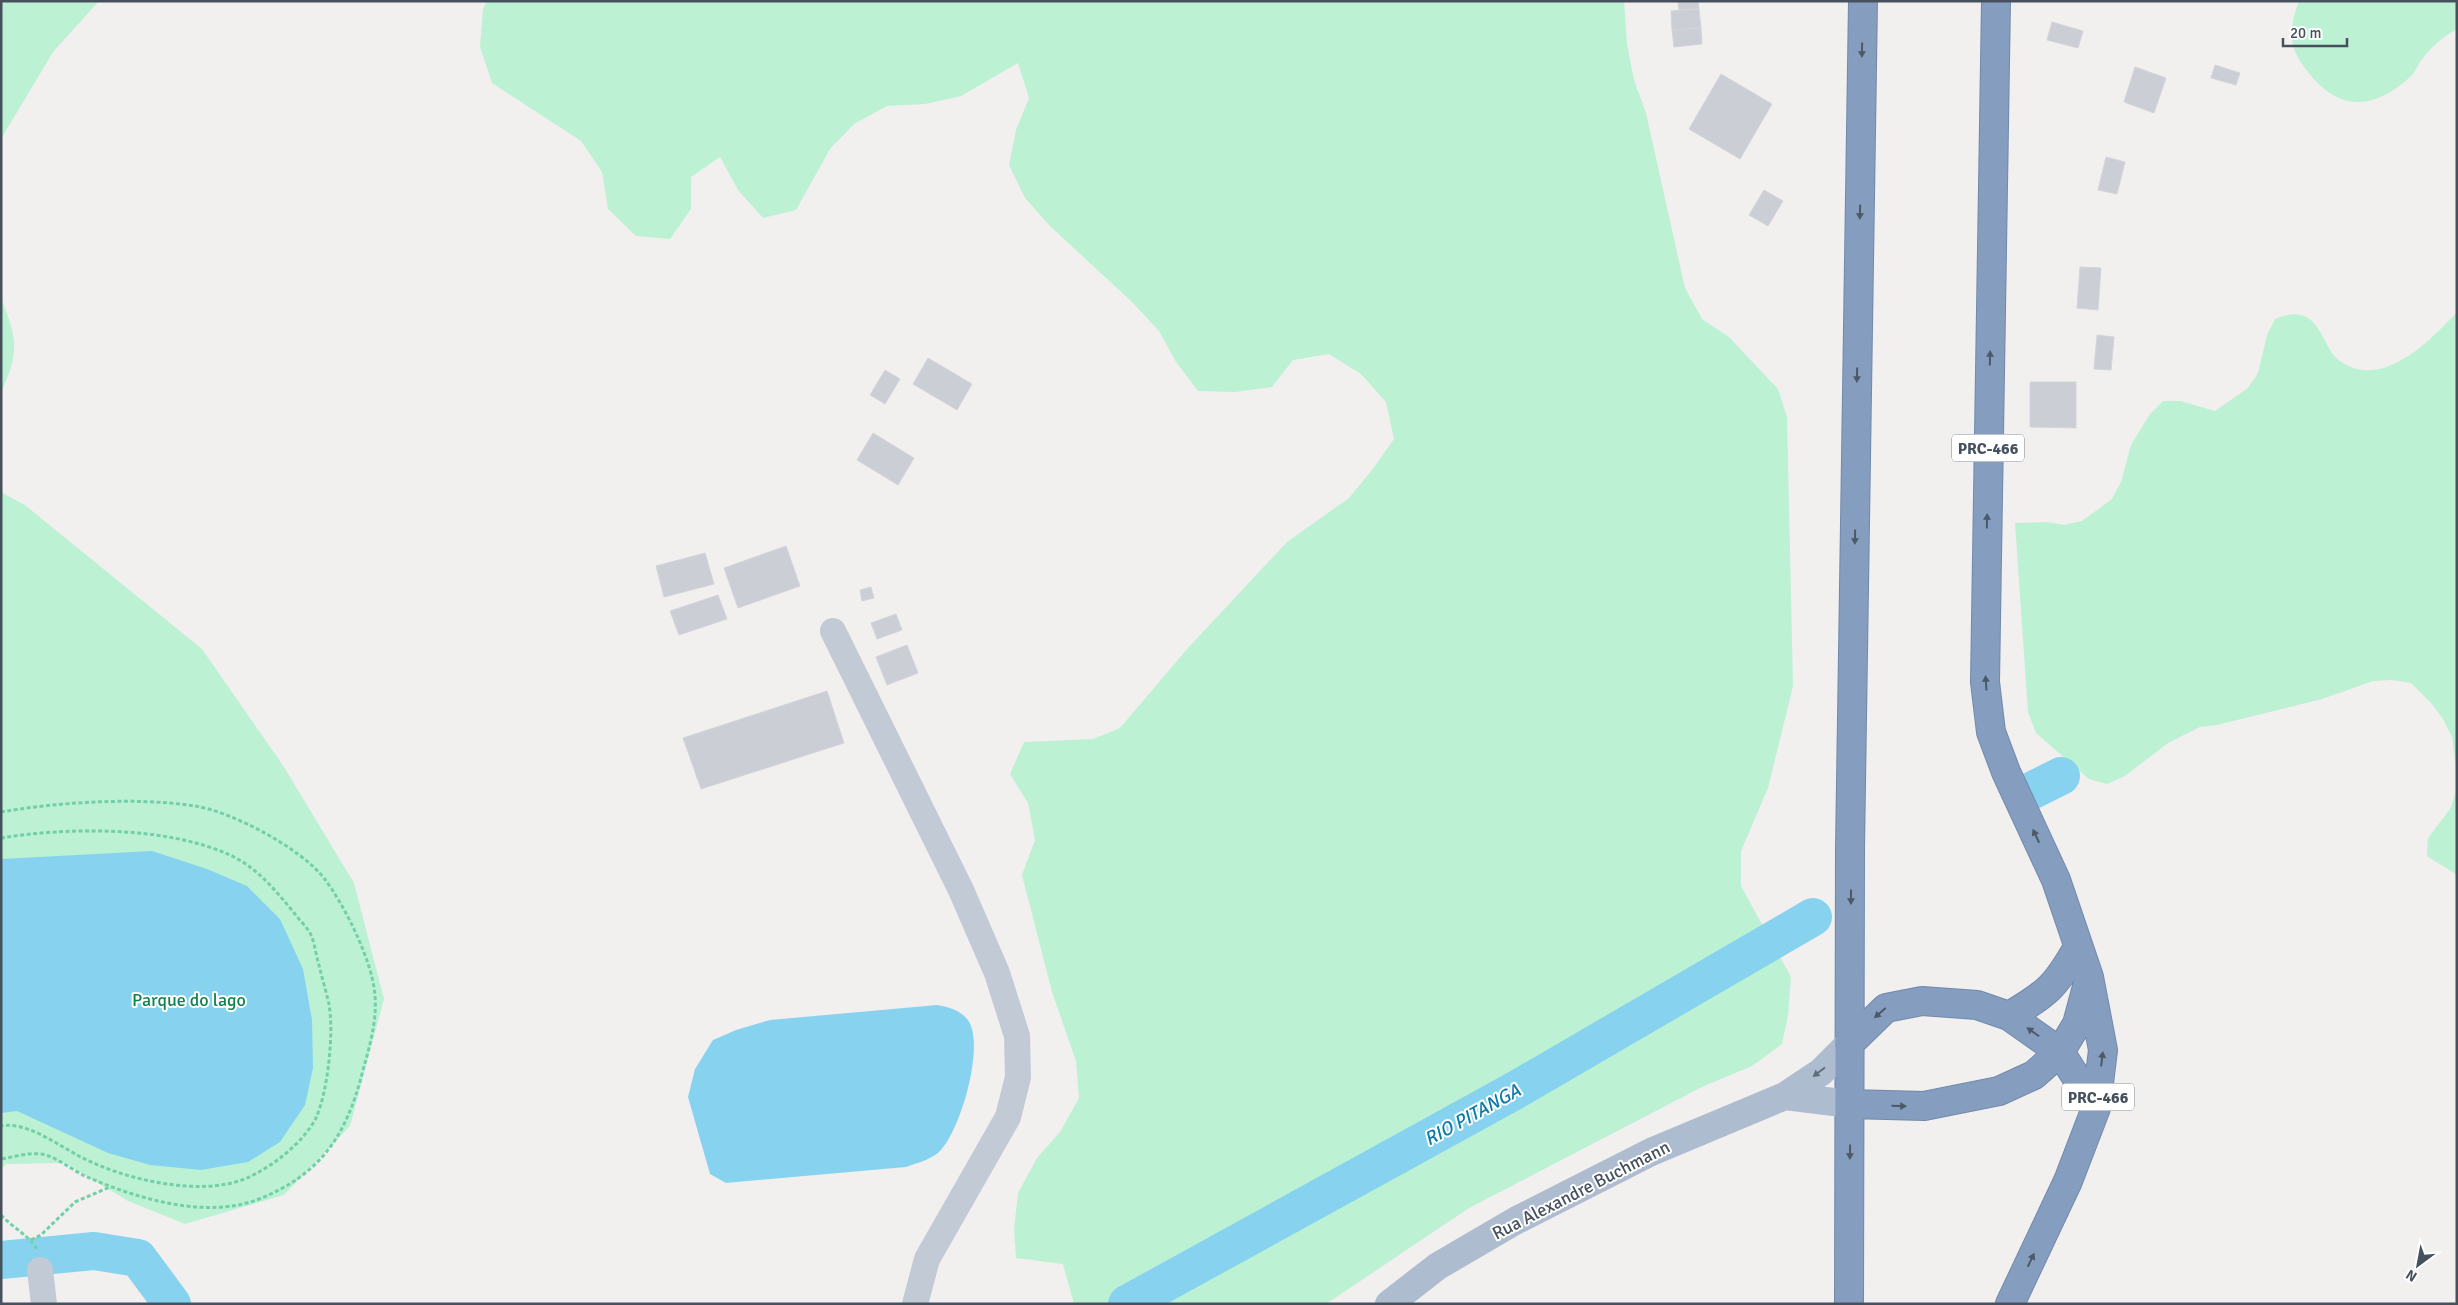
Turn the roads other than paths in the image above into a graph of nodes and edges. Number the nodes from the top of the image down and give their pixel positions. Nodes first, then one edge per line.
1 (1863, 1) edge
2 (1996, 1) edge
3 (833, 631) dead end
4 (2078, 947) junction
5 (2089, 976) junction
6 (2009, 1016) junction
7 (1849, 1044) junction
8 (2060, 1052) junction
9 (1785, 1096) junction
10 (1850, 1104) junction
11 (2096, 1108) junction
12 (39, 1260) road end
13 (44, 1304) edge
14 (915, 1304) edge
15 (1389, 1304) edge
16 (1849, 1304) edge
17 (2010, 1304) edge

1 -> 7 highway
4 -> 2 highway, PRC-466
3 - 14 street
4 - 5 highway, PRC-466
4 - 6 highway
5 - 8 highway
11 -> 5 highway, PRC-466
6 -> 7 highway
8 -> 6 highway
7 -> 9 main road, Rua Alexandre Buchmann
7 - 10 highway
10 -> 8 highway
8 - 11 highway
9 - 10 main road, Rua Alexandre Buchmann
9 - 15 main road, Rua Alexandre Buchmann
10 -> 16 highway
17 -> 11 highway, PRC-466
12 - 13 street

